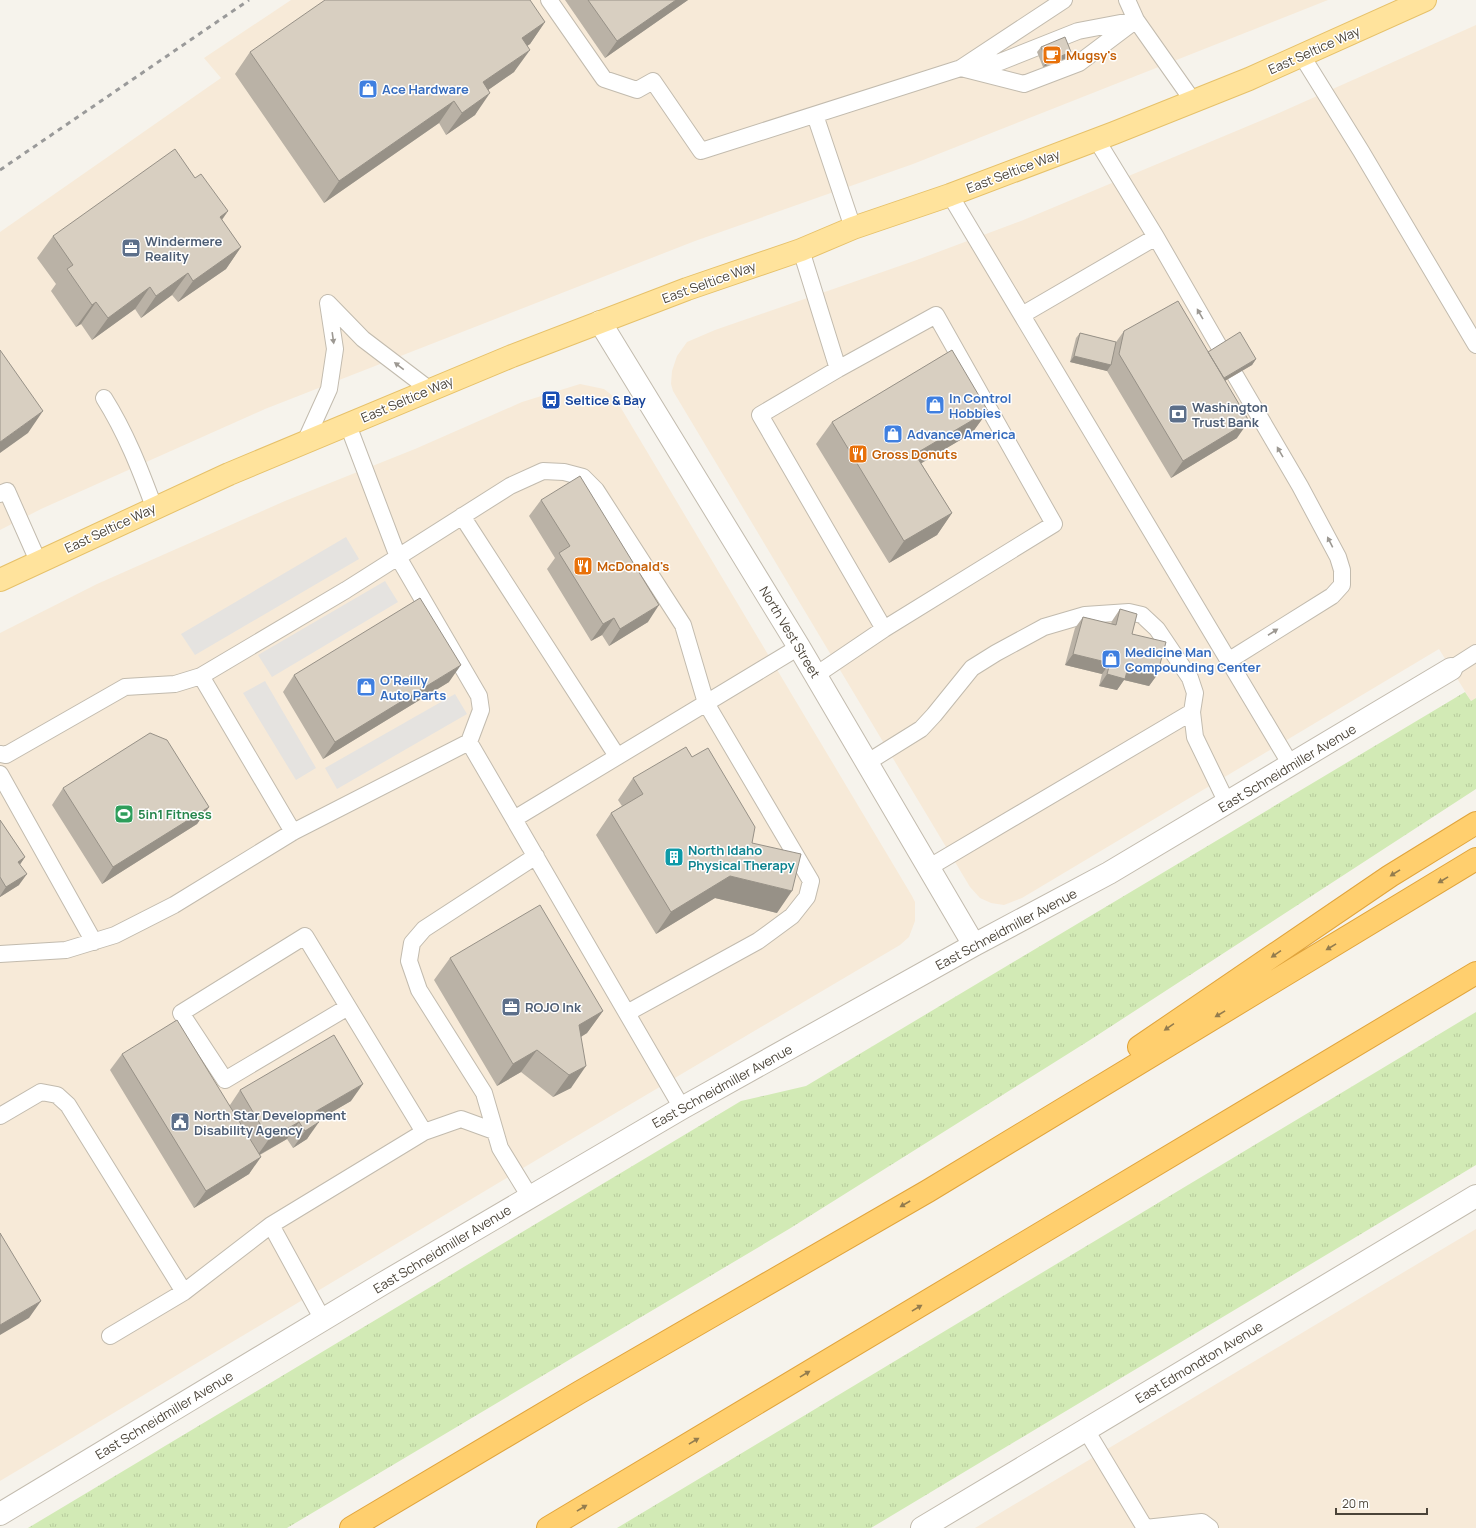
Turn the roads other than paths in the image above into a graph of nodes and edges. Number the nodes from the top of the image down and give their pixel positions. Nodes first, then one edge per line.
1 (549, 0) edge
2 (1064, 0) edge
3 (1127, 0) edge
4 (1425, 0) edge
5 (1136, 20) junction
6 (1302, 56) junction
7 (961, 68) junction
8 (1193, 101) junction
9 (815, 115) junction
10 (1096, 139) junction
11 (950, 195) junction
12 (853, 228) junction
13 (1156, 237) junction
14 (801, 250) junction
15 (1022, 315) junction
16 (600, 322) junction
17 (1476, 345) edge
18 (1220, 348) edge
19 (838, 369) junction
20 (1235, 375) edge
21 (430, 390) junction
22 (104, 398) dead end
23 (348, 424) junction
24 (305, 442) junction
25 (0, 494) edge
26 (154, 507) junction
27 (462, 516) junction
28 (398, 557) junction
29 (38, 561) junction
30 (0, 580) edge
31 (884, 629) junction
32 (799, 647) junction
33 (1476, 653) edge
34 (1228, 661) junction
35 (1451, 669) joint
36 (816, 675) junction
37 (201, 676) junction
38 (706, 703) junction
39 (1192, 712) junction
40 (469, 742) junction
41 (0, 754) edge
42 (617, 756) junction
43 (868, 762) junction
44 (1291, 765) junction
45 (0, 774) edge
46 (1227, 803) junction
47 (514, 819) junction
48 (1476, 823) edge
49 (293, 832) junction
50 (536, 856) junction
51 (1476, 860) edge
52 (928, 868) junction
53 (94, 942) junction
54 (974, 945) junction
55 (0, 954) edge
56 (1476, 973) edge
57 (348, 1006) junction
58 (627, 1013) junction
59 (682, 1108) junction
60 (0, 1116) edge
61 (494, 1131) junction
62 (424, 1132) junction
63 (928, 1191) junction
64 (1476, 1196) edge
65 (530, 1197) junction
66 (271, 1225) junction
67 (184, 1292) junction
68 (323, 1320) junction
69 (110, 1336) dead end
70 (1086, 1430) junction
71 (0, 1514) edge
72 (351, 1528) edge
73 (548, 1528) edge
74 (922, 1528) edge
75 (1145, 1528) edge
76 (1210, 1528) edge

1 - 9 lane
2 - 7 lane
3 - 5 lane
4 - 6 main road, East Seltice Way
5 - 7 lane
5 - 7 lane
5 - 8 lane
6 - 8 main road, East Seltice Way
6 - 17 lane
7 - 9 lane
8 - 10 main road, East Seltice Way
9 - 12 lane
10 - 11 main road, East Seltice Way
10 - 13 lane
11 - 12 main road, East Seltice Way
11 - 15 lane
12 - 14 main road, East Seltice Way
13 - 15 lane
18 -> 13 lane
14 - 16 main road, East Seltice Way
14 - 19 lane
15 - 34 lane
16 - 21 main road, East Seltice Way
16 - 32 street, North Vest Street
19 - 31 lane
19 - 31 lane
34 -> 20 lane
21 - 23 main road, East Seltice Way
21 -> 24 lane
22 - 26 lane
23 - 24 main road, East Seltice Way
23 - 28 lane
24 - 26 main road, East Seltice Way
25 - 29 lane
26 - 29 main road, East Seltice Way
27 - 28 lane
27 - 38 lane
27 - 42 lane
28 - 37 lane
28 - 40 lane
29 - 30 main road, East Seltice Way
31 - 36 lane
32 - 36 street, North Vest Street
32 - 38 lane
33 - 35 lane
34 - 44 lane
35 - 44 street, East Schneidmiller Avenue
36 - 43 street, North Vest Street
37 - 41 lane
37 - 49 lane
38 - 42 lane
38 - 58 lane
39 - 43 lane
39 - 46 lane
39 - 52 lane
40 - 47 lane
40 - 49 lane
42 - 47 lane
43 - 52 street, North Vest Street
44 - 46 street, East Schneidmiller Avenue
45 - 53 lane
46 - 54 street, East Schneidmiller Avenue
47 - 50 lane
48 -> 63 highway
49 - 53 lane
50 - 58 lane
50 - 61 lane
51 -> 63 highway
52 - 54 street, North Vest Street
53 - 55 lane
54 - 59 street, East Schneidmiller Avenue
73 -> 56 highway
57 - 57 lane
57 - 62 lane
58 - 59 lane
59 - 65 street, East Schneidmiller Avenue
60 - 67 lane
61 - 62 lane
61 - 65 lane
62 - 66 lane
63 -> 72 highway
64 - 70 street, East Edmondton Avenue
65 - 68 street, East Schneidmiller Avenue
66 - 67 lane
66 - 68 lane
67 - 69 lane
68 - 71 street, East Schneidmiller Avenue
70 - 74 street, East Edmondton Avenue
70 - 75 lane
75 - 76 lane

